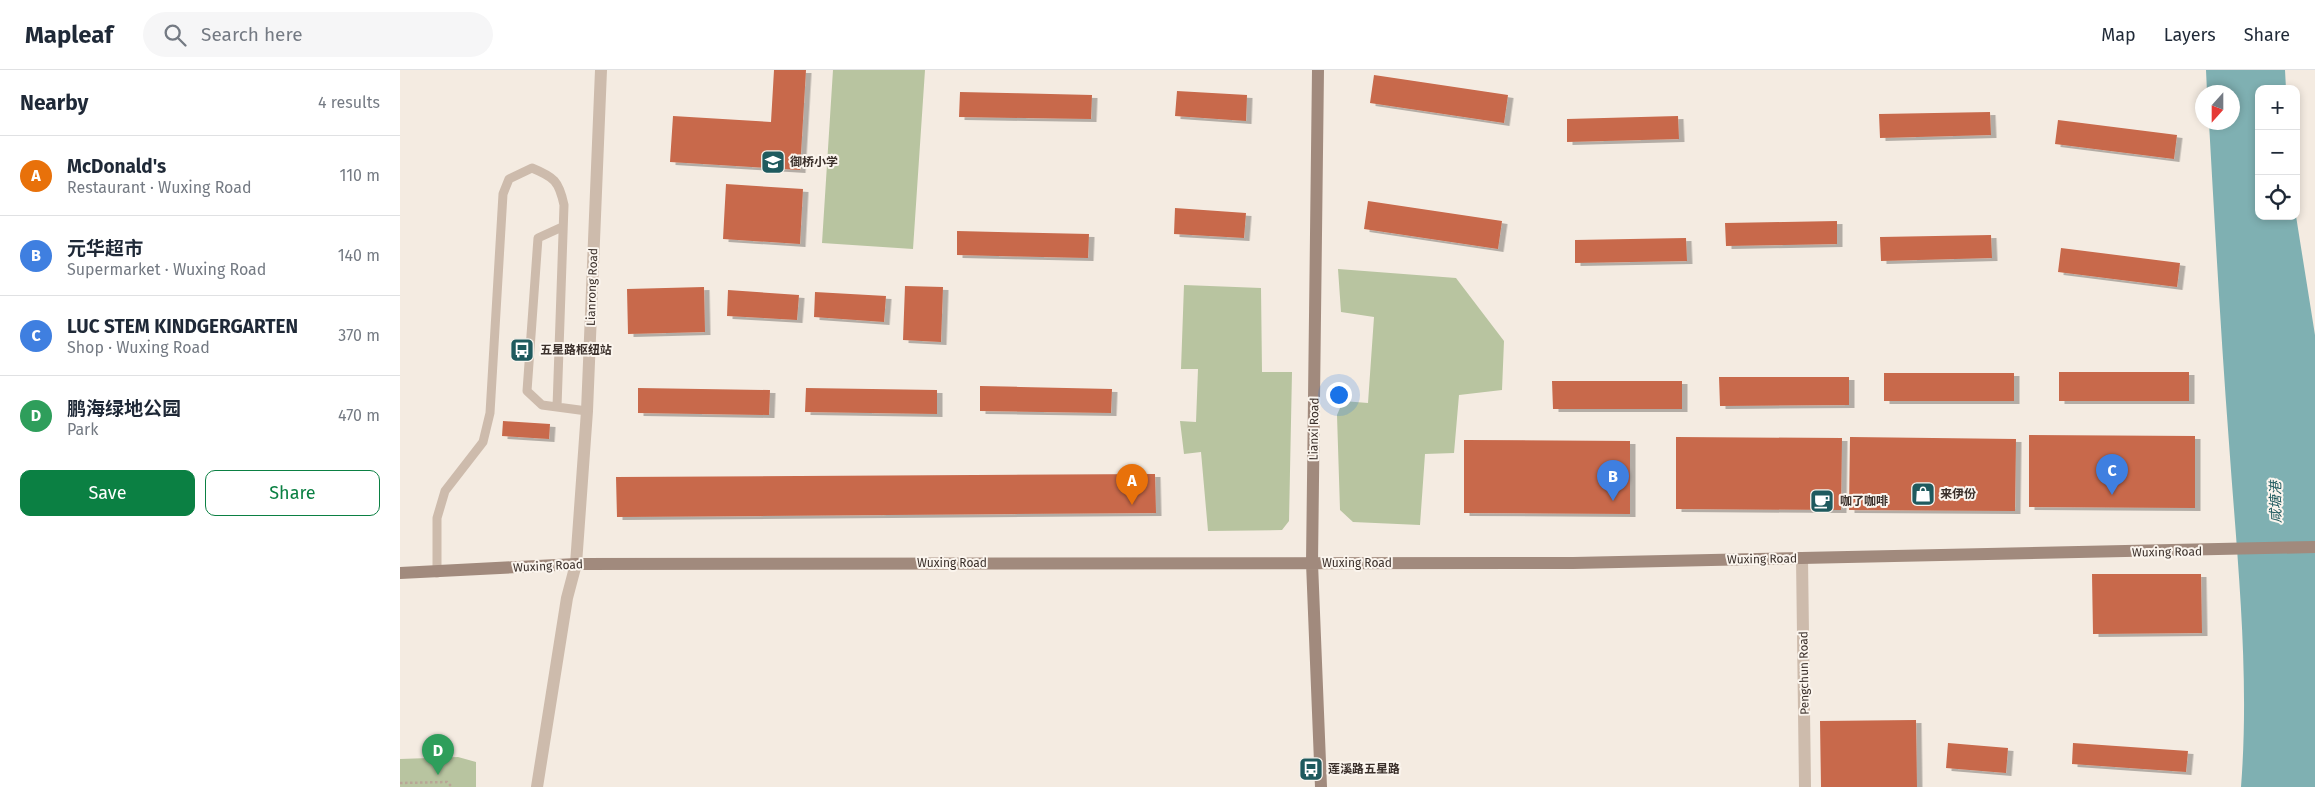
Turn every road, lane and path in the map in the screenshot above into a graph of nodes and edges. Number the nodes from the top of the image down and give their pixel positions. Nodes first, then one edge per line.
1 (601, 70) edge
2 (1318, 70) edge
3 (562, 227) junction
4 (557, 408) junction
5 (587, 411) junction
6 (2315, 547) edge
7 (1802, 558) junction
8 (1312, 563) junction
9 (576, 564) junction
10 (400, 573) edge
11 (437, 573) junction
12 (400, 783) edge
13 (452, 787) edge
14 (537, 787) edge
15 (1321, 787) edge
16 (1805, 787) edge

1 - 5 street, Lianrong Road
2 - 8 street, Lianxi Road
3 - 4 lane
3 - 4 lane
3 - 11 lane
4 - 5 lane
5 - 9 street, Lianrong Road
6 - 7 street, Wuxing Road
7 - 8 street, Wuxing Road
7 - 16 street, Pengchun Road
8 - 9 street, Wuxing Road
8 - 15 street, Lianxi Road
9 - 11 street, Wuxing Road
9 - 14 street, Lianrong Road
10 - 11 street, Wuxing Road
12 - 13 path

